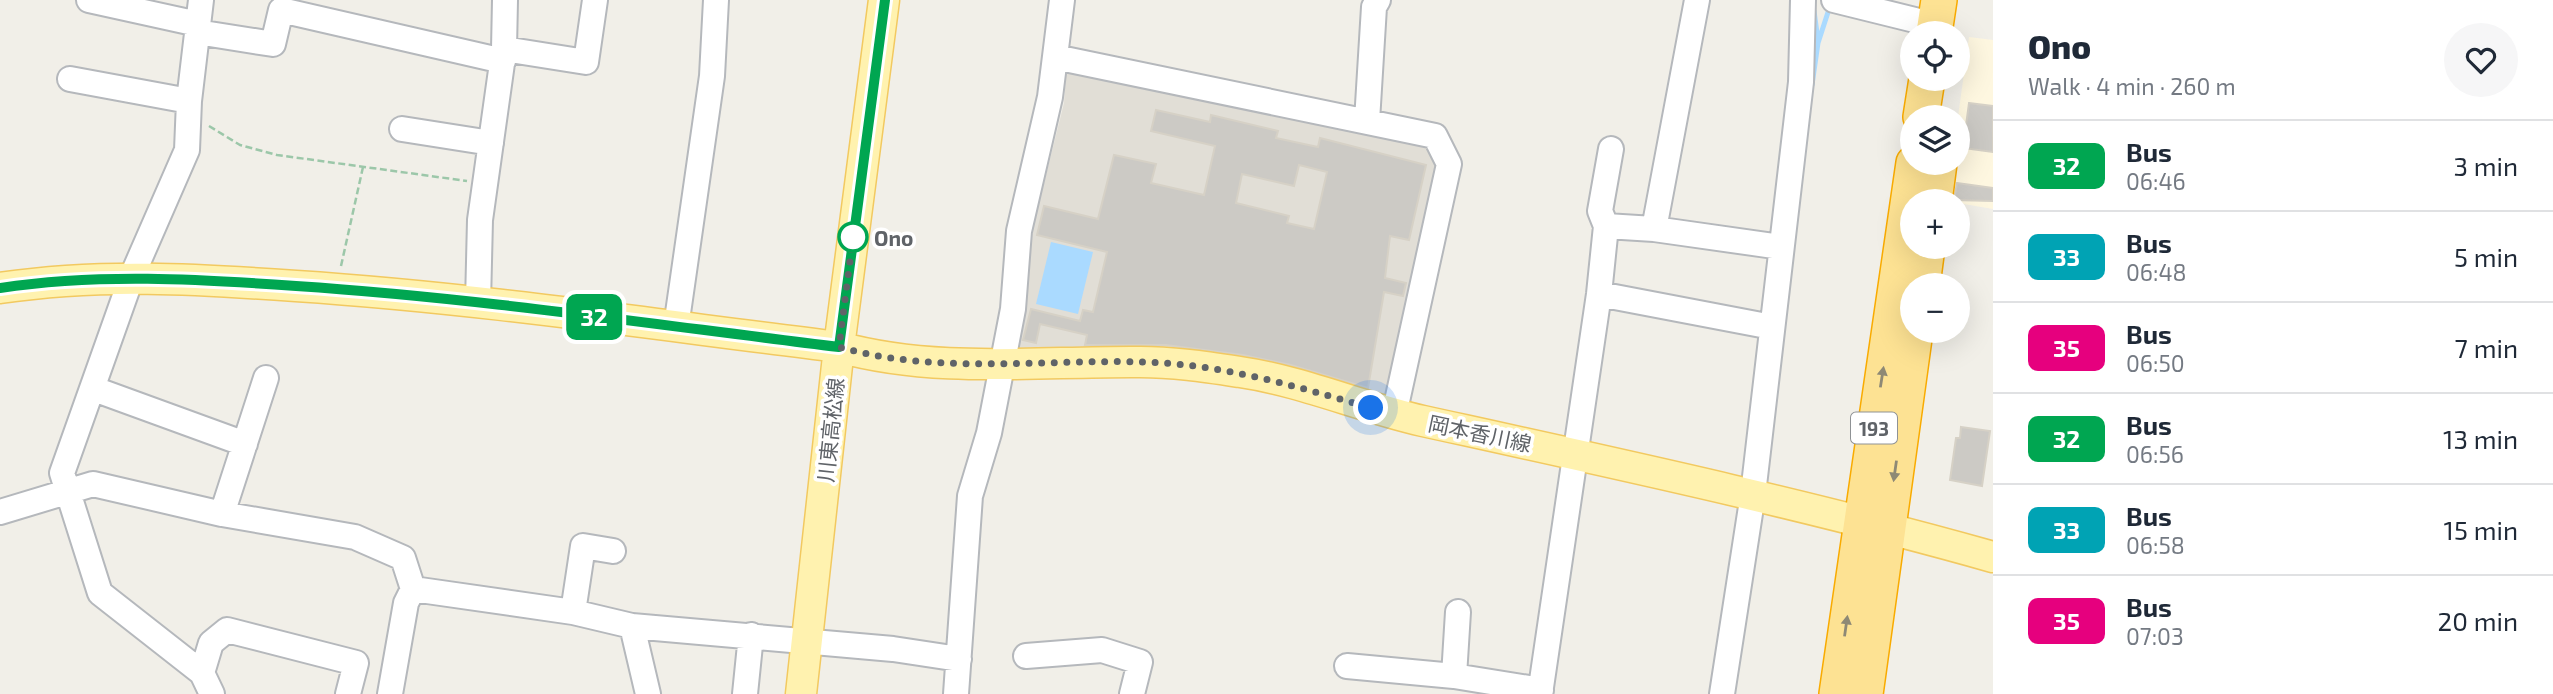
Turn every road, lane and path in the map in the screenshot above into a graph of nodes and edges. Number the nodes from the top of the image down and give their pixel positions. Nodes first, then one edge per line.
1 (89, 0) edge
2 (201, 0) edge
3 (505, 0) edge
4 (595, 0) edge
5 (716, 0) edge
6 (884, 0) edge
7 (1062, 0) edge
8 (1378, 0) edge
9 (1697, 0) edge
10 (1803, 0) edge
11 (1834, 0) edge
12 (1963, 0) edge
13 (1932, 21) edge
14 (1943, 21) edge
15 (197, 28) junction
16 (503, 55) junction
17 (1055, 57) junction
18 (70, 79) dead end
19 (189, 110) junction
20 (1367, 121) junction
21 (402, 130) dead end
22 (491, 143) junction
23 (1611, 149) dead end
24 (363, 167) junction
25 (1913, 175) edge
26 (486, 183) junction
27 (1606, 226) junction
28 (1654, 229) junction
29 (1781, 247) junction
30 (132, 276) junction
31 (0, 288) edge
32 (336, 289) junction
33 (1599, 294) junction
34 (478, 303) junction
35 (676, 327) junction
36 (1772, 327) junction
37 (1912, 343) edge
38 (839, 347) junction
39 (1002, 365) junction
40 (266, 378) dead end
41 (94, 389) junction
42 (1394, 415) junction
43 (245, 444) junction
44 (1573, 454) junction
45 (65, 490) junction
46 (1753, 494) junction
47 (0, 512) edge
48 (222, 514) junction
49 (1874, 525) junction
50 (613, 551) dead end
51 (1993, 557) edge
52 (413, 589) junction
53 (573, 612) junction
54 (1458, 612) dead end
55 (632, 626) junction
56 (751, 635) junction
57 (806, 642) junction
58 (1026, 656) dead end
59 (959, 659) junction
60 (1347, 666) dead end
61 (1454, 676) junction
62 (207, 684) edge
63 (1540, 692) edge
64 (348, 694) edge
65 (390, 694) edge
66 (648, 694) edge
67 (745, 694) edge
68 (801, 694) edge
69 (956, 694) edge
70 (1132, 694) edge
71 (1723, 694) edge
72 (1837, 694) edge
73 (1865, 694) edge

1 - 15 street
2 - 15 street
3 - 16 street
4 - 16 street
5 - 35 street
6 - 38 main road, 川東高松線
7 - 17 street
8 - 20 street
9 - 28 street
10 - 29 street
11 - 13 street
12 - 14 highway
15 - 16 street
15 - 19 street
16 - 22 street
17 - 20 street
17 - 39 street
18 - 19 street
19 - 24 path
19 - 30 street
20 - 42 street
21 - 22 street
22 - 26 street
23 - 27 street
24 - 26 path
24 - 32 path
49 -> 25 highway, 193
26 - 34 street
27 - 28 street
27 - 33 street
28 - 29 street
29 - 36 street
30 - 31 main road, 岡本香川線
30 - 32 main road, 岡本香川線
30 - 41 street
32 - 34 main road, 岡本香川線
33 - 36 street
33 - 44 street
34 - 35 main road, 岡本香川線
35 - 38 main road, 岡本香川線
36 - 46 street
37 -> 49 highway, 193
38 - 39 main road, 岡本香川線
38 - 57 main road, 川東高松線
39 - 42 main road, 岡本香川線
39 - 59 street
40 - 43 street
41 - 43 street
41 - 45 street
42 - 44 main road, 岡本香川線
43 - 48 street
44 - 46 main road, 岡本香川線
44 - 63 street
45 - 47 street
45 - 48 street
45 - 62 street
46 - 49 main road, 岡本香川線
46 - 71 street
48 - 52 street
49 - 51 main road, 岡本香川線
72 -> 49 highway, 193
49 - 73 highway, 193
50 - 53 street
52 - 53 street
52 - 65 street
53 - 55 street
54 - 61 street
55 - 56 street
55 - 66 street
56 - 57 street
56 - 67 street
57 - 59 street
57 - 68 main road, 川東高松線
58 - 70 street
59 - 69 street
60 - 61 street
61 - 63 street
62 - 64 street

